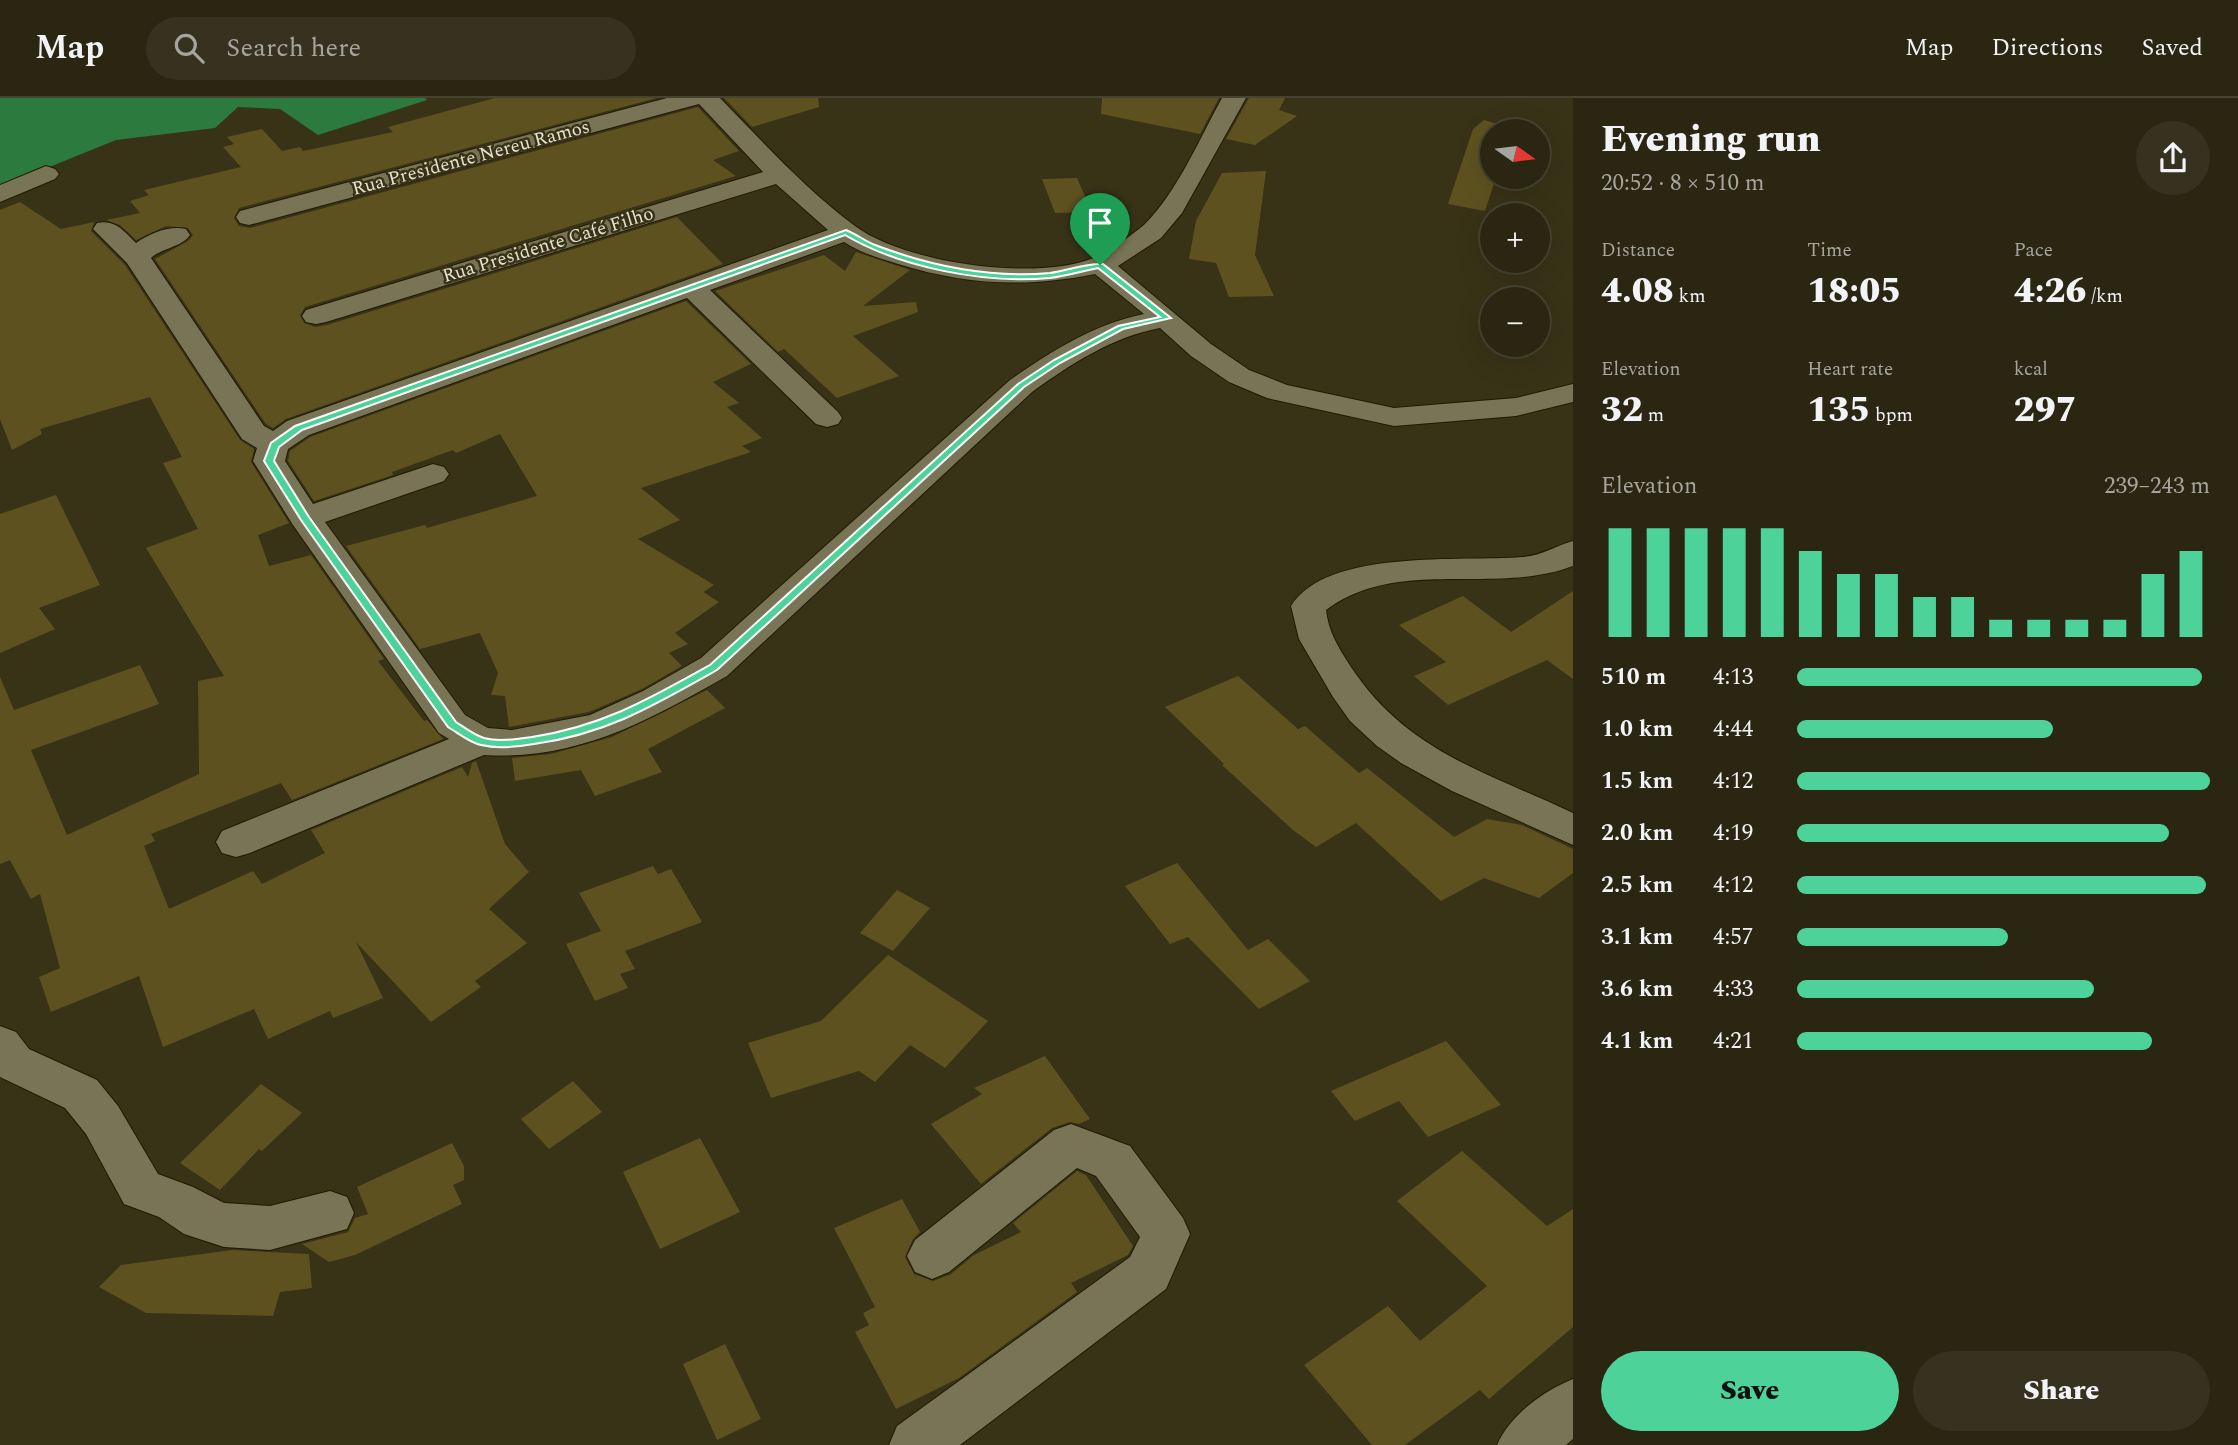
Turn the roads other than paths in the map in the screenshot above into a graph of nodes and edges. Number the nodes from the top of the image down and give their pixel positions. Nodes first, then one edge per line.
1 (694, 98) edge
2 (707, 98) edge
3 (1234, 98) edge
4 (46, 174) dead end
5 (780, 175) junction
6 (0, 194) edge
7 (249, 217) dead end
8 (106, 229) dead end
9 (846, 232) junction
10 (177, 235) dead end
11 (136, 258) junction
12 (1100, 265) junction
13 (692, 288) junction
14 (316, 316) dead end
15 (1166, 318) junction
16 (1573, 393) edge
17 (827, 418) dead end
18 (274, 445) junction
19 (433, 474) dead end
20 (305, 518) junction
21 (1573, 552) edge
22 (481, 741) junction
23 (1573, 830) edge
24 (236, 842) dead end
25 (0, 1045) edge
26 (330, 1213) dead end
27 (932, 1256) dead end
28 (1573, 1405) edge
29 (916, 1445) edge
30 (1524, 1445) edge

1 - 7 street, Rua Presidente Nereu Ramos
2 - 5 street
3 - 12 street
4 - 6 street
5 - 9 street
5 - 14 street, Rua Presidente Café Filho
8 - 11 street
9 - 12 street
9 - 13 street
10 - 11 street
11 - 18 street
12 - 15 street
13 - 17 street
13 - 18 street
15 - 16 street
15 - 22 street
18 - 20 street
19 - 20 street
20 - 22 street
21 - 23 street
22 - 24 street
25 - 26 street
27 - 29 street
28 - 30 street

